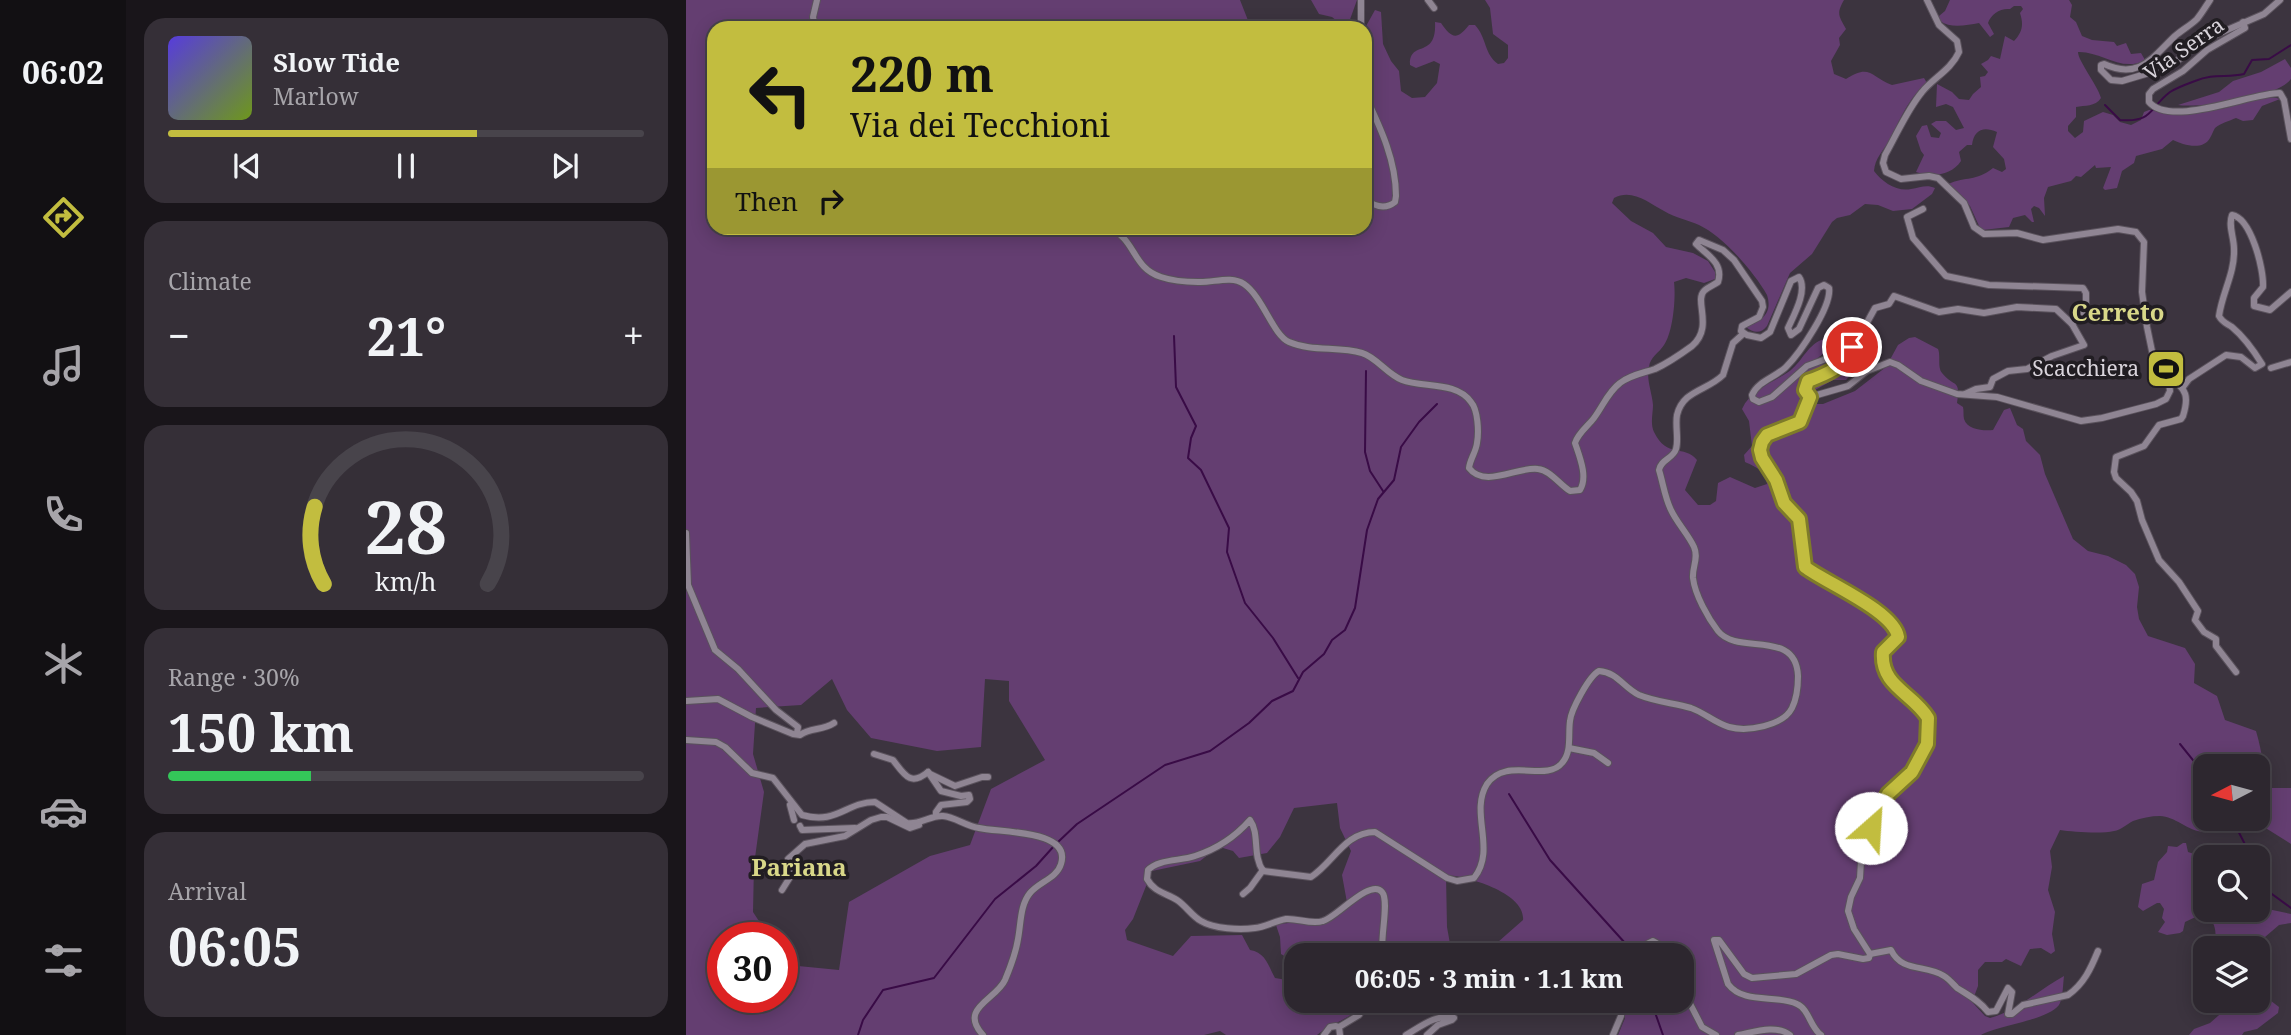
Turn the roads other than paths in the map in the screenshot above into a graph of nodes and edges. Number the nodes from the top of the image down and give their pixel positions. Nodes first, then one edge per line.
1 (817, 0) edge
2 (1361, 0) edge
3 (1428, 0) edge
4 (1927, 0) edge
5 (2210, 0) edge
6 (2280, 0) edge
7 (1434, 8) dead end
8 (814, 21) edge
9 (1361, 21) edge
10 (2243, 22) junction
11 (1372, 110) edge
12 (2291, 139) edge
13 (1372, 203) edge
14 (1923, 209) dead end
15 (1123, 235) edge
16 (2289, 292) edge
17 (2072, 324) junction
18 (1743, 334) junction
19 (1852, 343) junction
20 (2291, 362) edge
21 (2271, 368) dead end
22 (2167, 380) junction
23 (2183, 387) junction
24 (1963, 395) junction
25 (1810, 397) junction
26 (686, 533) edge
27 (2236, 672) dead end
28 (686, 701) edge
29 (834, 723) dead end
30 (797, 733) junction
31 (686, 740) edge
32 (1569, 748) junction
33 (874, 754) dead end
34 (1608, 763) dead end
35 (928, 772) junction
36 (988, 777) dead end
37 (788, 796) junction
38 (938, 816) junction
39 (857, 828) junction
40 (1263, 870) junction
41 (782, 890) dead end
42 (1243, 894) dead end
43 (1382, 943) edge
44 (2098, 951) dead end
45 (1870, 954) junction
46 (1694, 1011) edge
47 (1360, 1013) edge
48 (1621, 1013) edge
49 (1702, 1027) junction
50 (1339, 1031) edge
51 (983, 1035) edge
52 (1324, 1035) edge
53 (1406, 1035) edge
54 (1427, 1035) edge
55 (1614, 1035) edge
56 (1709, 1035) edge
57 (1716, 1035) edge
58 (1738, 1035) edge
59 (1790, 1035) edge
60 (1821, 1035) edge

1 - 8 street
2 - 9 street
3 - 7 street
4 - 22 street
5 - 10 street
6 - 10 street
10 - 12 street, Via Serra
11 - 13 street
14 - 17 street
15 - 18 street
16 - 23 street
17 - 19 street
17 - 24 street
18 - 19 street
18 - 32 street
19 - 25 street
20 - 21 street
22 - 23 street
22 - 24 street
23 - 27 street
24 - 25 street
25 - 45 street
26 - 30 street
28 - 30 street
29 - 30 street
31 - 37 street
32 - 34 street
32 - 40 street
33 - 35 street
35 - 36 street
35 - 38 street
37 - 38 street
37 - 39 street
38 - 39 street
38 - 51 street
39 - 41 street
40 - 42 street
40 - 43 street
44 - 45 street
45 - 60 street
46 - 49 street
47 - 50 street
48 - 55 street
49 - 56 street
49 - 57 street
50 - 52 street
53 - 54 street
58 - 59 street

